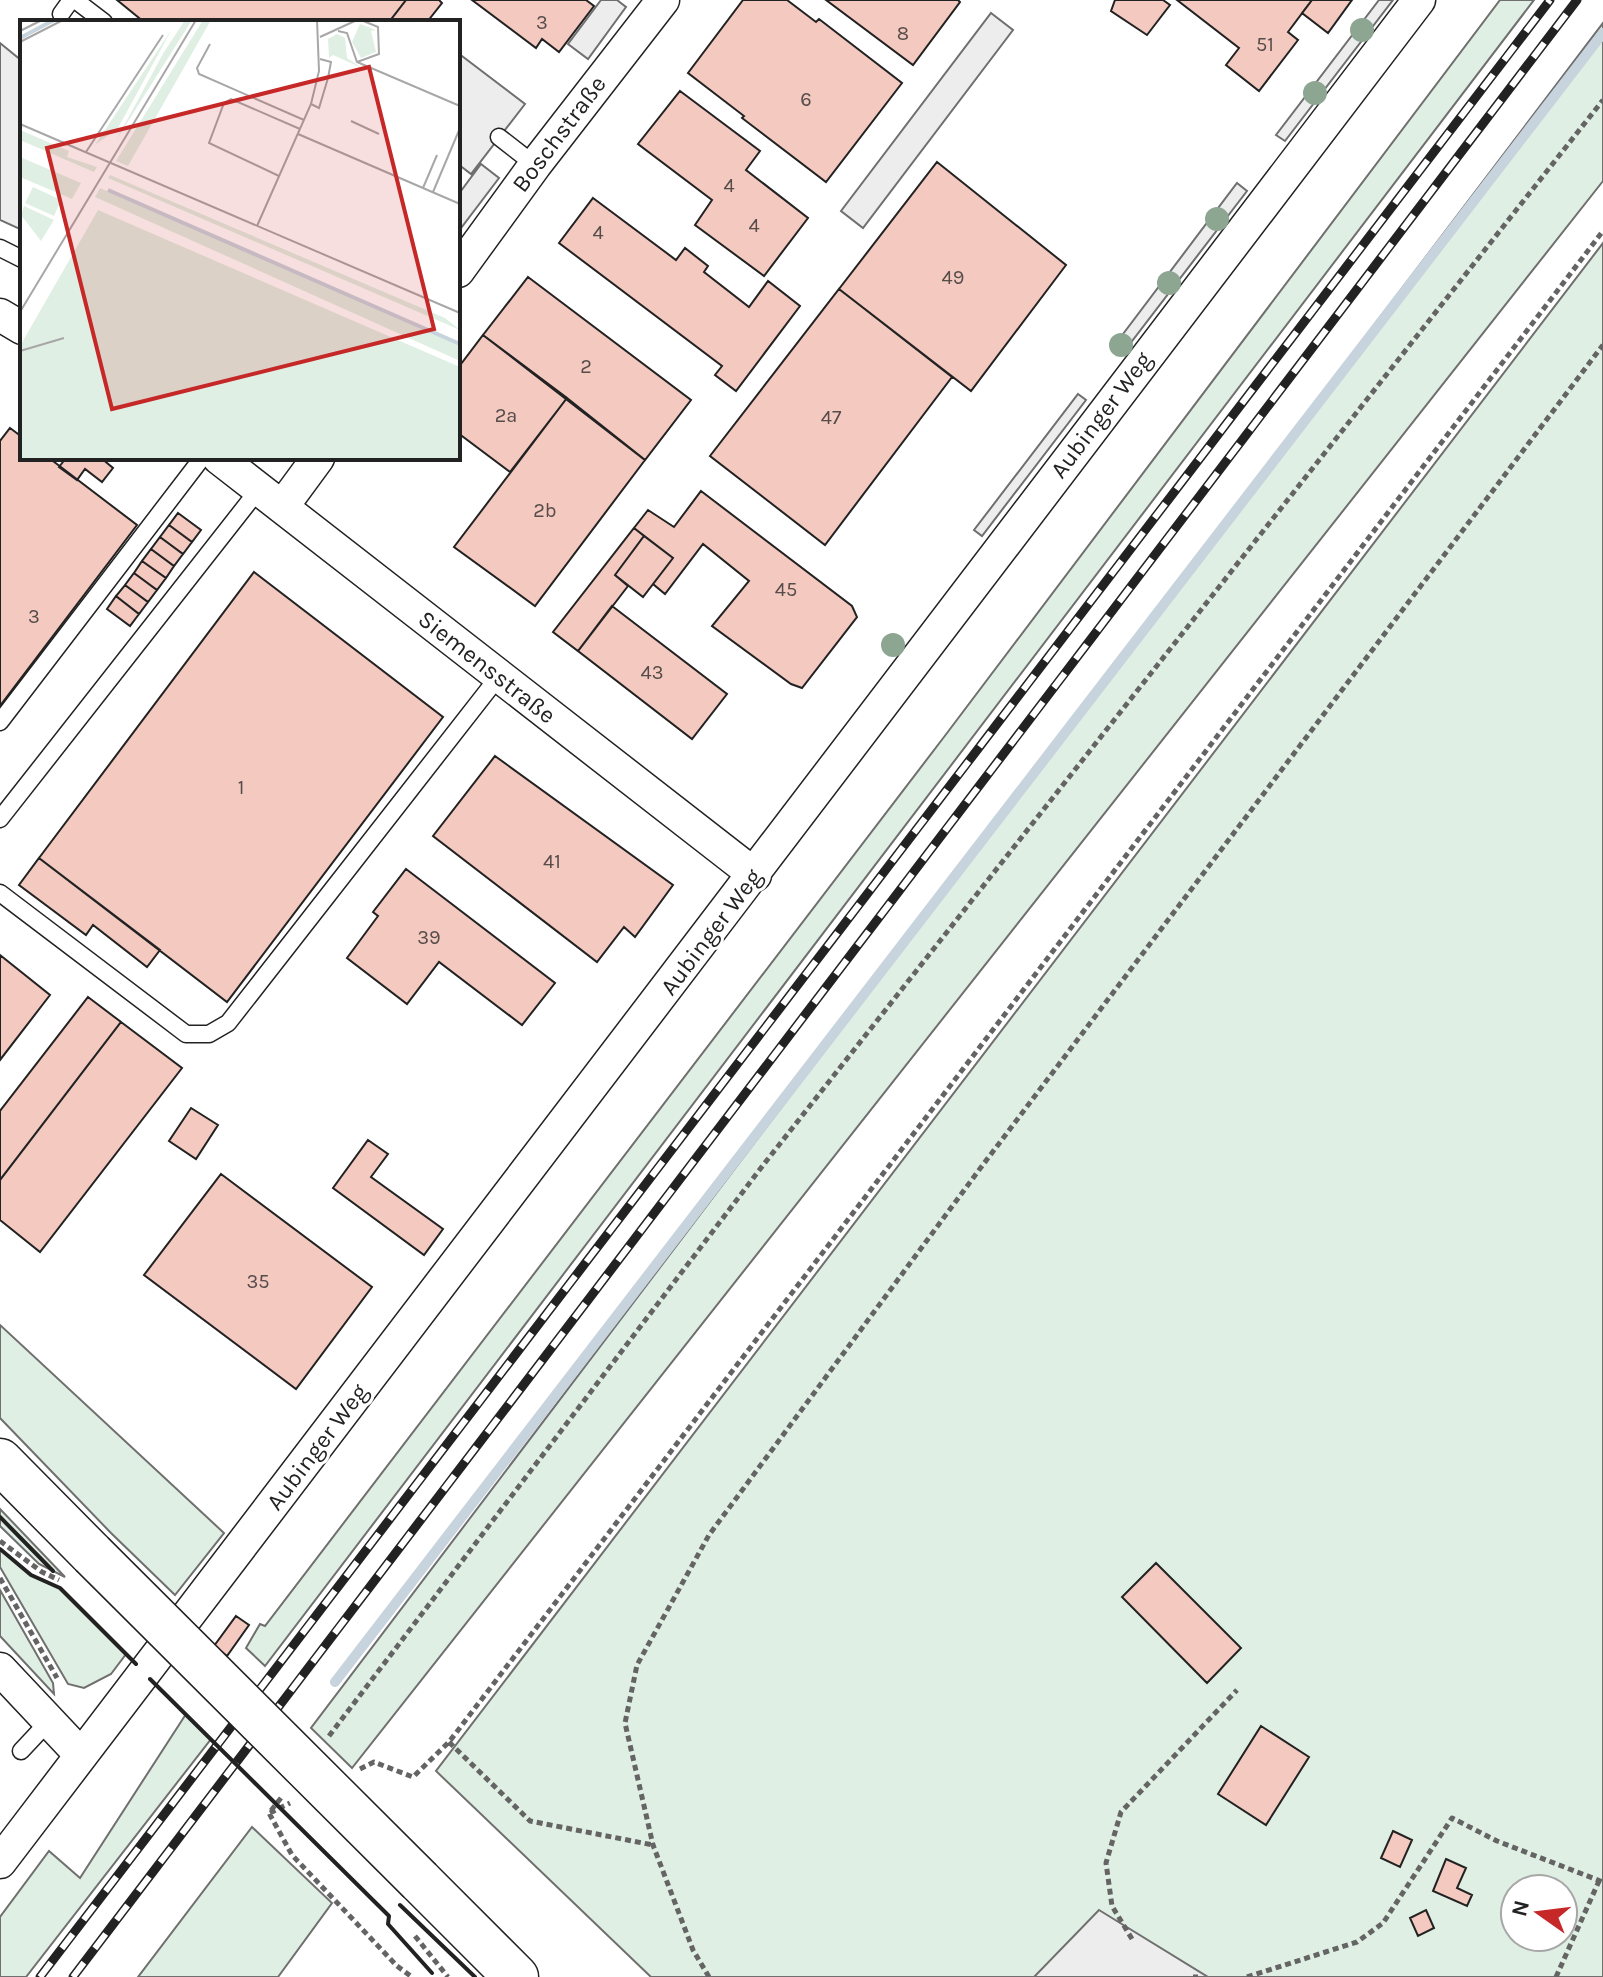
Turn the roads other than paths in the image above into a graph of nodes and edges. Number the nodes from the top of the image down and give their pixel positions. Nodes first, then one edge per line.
1 (73, 0) edge
2 (663, 0) edge
3 (1419, 0) edge
4 (61, 14) dead end
5 (101, 20) edge
6 (499, 137) dead end
7 (535, 165) junction
8 (0, 248) edge
9 (20, 258) edge
10 (460, 268) edge
11 (0, 315) edge
12 (20, 327) edge
13 (200, 460) edge
14 (222, 460) edge
15 (316, 460) edge
16 (270, 498) junction
17 (499, 676) junction
18 (0, 722) edge
19 (0, 819) edge
20 (755, 875) junction
21 (0, 893) edge
22 (0, 1461) edge
23 (0, 1669) edge
24 (50, 1720) junction
25 (21, 1751) dead end
26 (81, 1755) junction
27 (0, 1862) edge
28 (516, 1977) edge

1 - 4 lane
1 - 5 lane
2 - 7 street, Boschstraße
3 - 20 street, Aubinger Weg
6 - 7 lane
7 - 10 street, Boschstraße
8 - 9 lane
11 - 12 street
13 - 18 lane
14 - 16 street, Siemensstraße
15 - 16 street
16 - 17 street, Siemensstraße
16 - 19 lane
17 - 20 street, Siemensstraße
17 - 21 lane
20 - 26 street, Aubinger Weg
22 - 28 street, bridge
23 - 24 street
24 - 25 lane
24 - 26 street
26 - 27 street, Aubinger Weg

